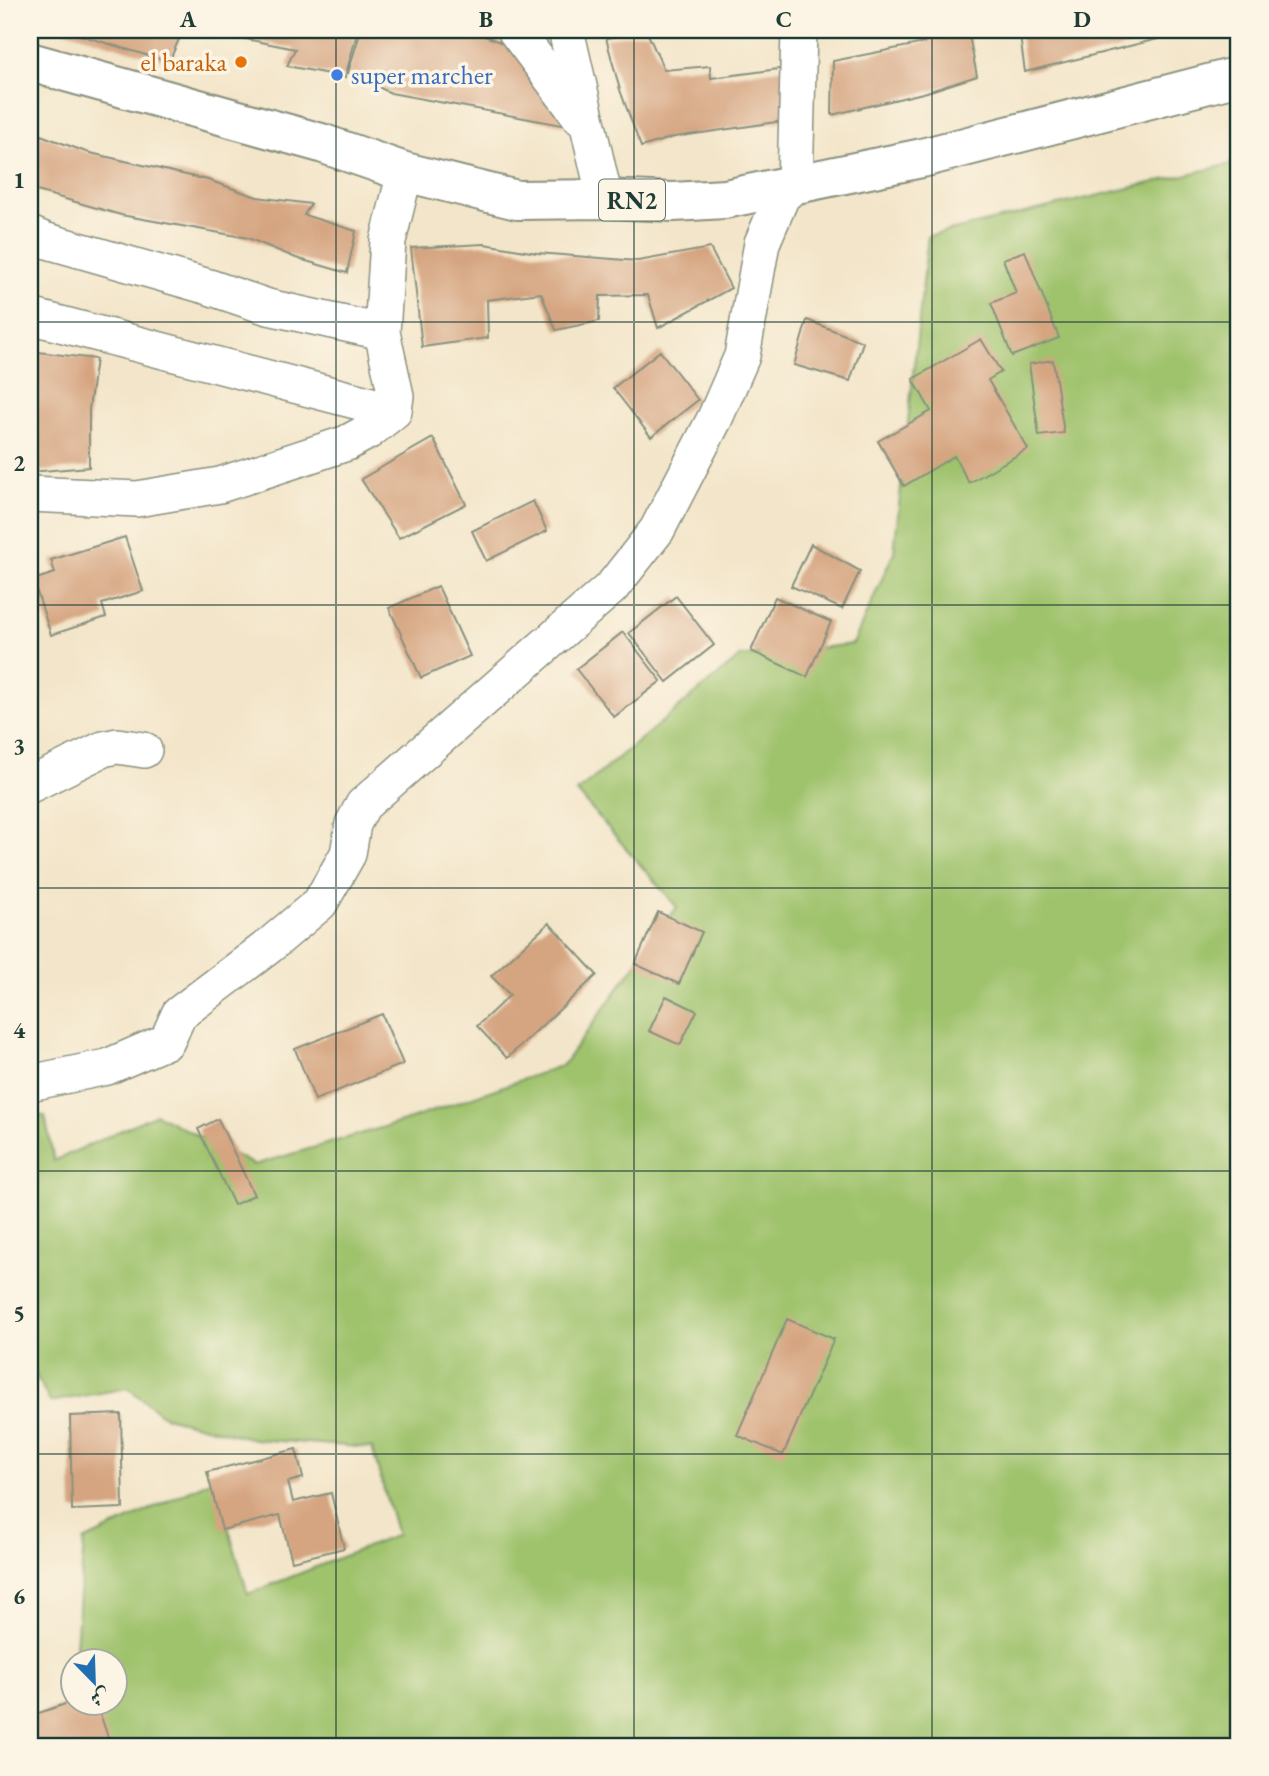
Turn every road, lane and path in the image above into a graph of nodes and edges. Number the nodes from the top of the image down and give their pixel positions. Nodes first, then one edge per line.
1 (515, 30) edge
2 (566, 30) edge
3 (799, 30) edge
4 (30, 62) edge
5 (1239, 76) edge
6 (592, 132) junction
7 (405, 172) junction
8 (795, 185) junction
9 (606, 199) junction
10 (30, 234) edge
11 (30, 316) edge
12 (382, 332) junction
13 (394, 411) junction
14 (30, 494) edge
15 (144, 750) dead end
16 (30, 785) edge
17 (30, 1083) edge

1 - 6 street
2 - 6 street
3 - 8 street
4 - 7 highway, RN2
5 - 8 highway, RN2
6 - 9 street
7 - 9 highway, RN2
7 - 12 street
8 - 9 highway, RN2
8 - 17 street
10 - 12 street
11 - 13 street
12 - 13 street
13 - 14 street
15 - 16 street

